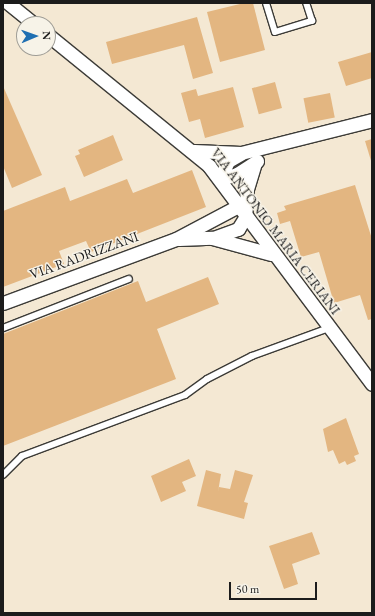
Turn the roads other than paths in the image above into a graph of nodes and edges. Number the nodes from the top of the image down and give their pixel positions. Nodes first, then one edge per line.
1 (266, 3) edge
2 (306, 3) edge
3 (8, 7) edge
4 (22, 16) edge
5 (56, 41) edge
6 (372, 120) edge
7 (276, 144) junction
8 (194, 151) junction
9 (241, 153) junction
10 (255, 164) junction
11 (220, 179) junction
12 (238, 206) junction
13 (245, 218) junction
14 (212, 238) junction
15 (176, 239) junction
16 (272, 254) junction
17 (129, 279) dead end
18 (3, 303) edge
19 (3, 328) edge
20 (329, 328) junction
21 (372, 384) edge
22 (3, 475) edge

1 - 2 lane
3 - 4 street
5 - 8 street, VIA ANTONIO MARIA CERIANI
6 - 7 street
7 - 9 street
7 - 10 street
8 - 9 street
8 - 11 street, VIA ANTONIO MARIA CERIANI
9 - 11 street
10 - 11 street
10 - 13 street
11 - 12 street, VIA ANTONIO MARIA CERIANI
12 - 13 street, VIA ANTONIO MARIA CERIANI
12 - 15 street, VIA RADRIZZANI
13 - 14 street, VIA RADRIZZANI
13 - 16 street, VIA ANTONIO MARIA CERIANI
14 - 15 street, VIA RADRIZZANI
14 - 16 street, VIA RADRIZZANI
15 - 18 street, VIA RADRIZZANI
16 - 20 street, VIA ANTONIO MARIA CERIANI
17 - 19 lane
20 - 21 street, VIA ANTONIO MARIA CERIANI
20 - 22 lane

